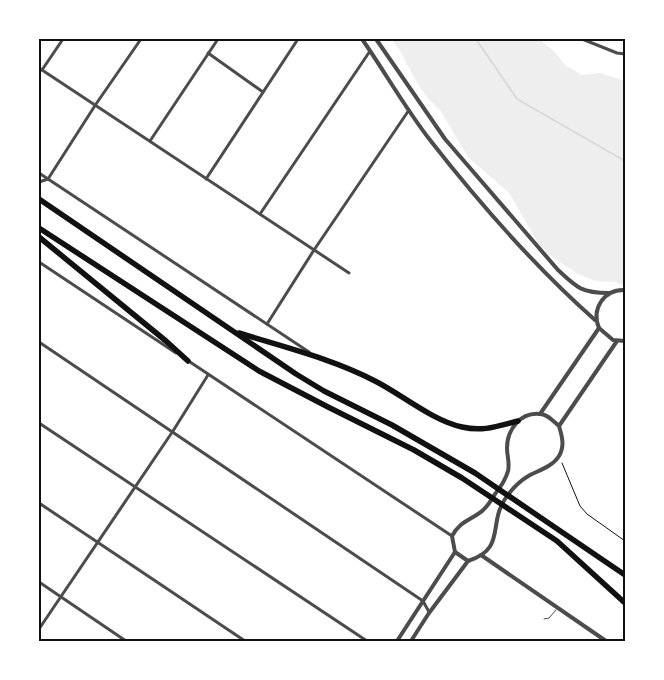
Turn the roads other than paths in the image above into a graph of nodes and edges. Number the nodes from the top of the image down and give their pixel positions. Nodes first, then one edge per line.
1 (63, 39) edge
2 (141, 39) edge
3 (218, 39) edge
4 (298, 39) edge
5 (362, 39) edge
6 (376, 39) edge
7 (582, 39) edge
8 (370, 50) junction
9 (208, 53) junction
10 (625, 54) edge
11 (40, 69) edge
12 (263, 92) junction
13 (96, 104) junction
14 (409, 110) junction
15 (150, 142) junction
16 (39, 173) edge
17 (206, 178) junction
18 (48, 179) junction
19 (39, 182) edge
20 (39, 199) edge
21 (260, 214) junction
22 (39, 228) edge
23 (39, 237) edge
24 (314, 250) junction
25 (39, 262) edge
26 (349, 273) dead end
27 (625, 290) edge
28 (609, 293) junction
29 (595, 320) junction
30 (267, 324) junction
31 (599, 328) junction
32 (234, 331) junction
33 (617, 341) junction
34 (625, 341) edge
35 (39, 342) edge
36 (316, 357) junction
37 (188, 361) junction
38 (208, 375) junction
39 (540, 414) junction
40 (518, 421) junction
41 (39, 423) edge
42 (559, 426) junction
43 (173, 431) junction
44 (134, 487) junction
45 (39, 503) edge
46 (452, 536) junction
47 (97, 542) junction
48 (455, 552) junction
49 (481, 556) junction
50 (468, 561) junction
51 (625, 575) edge
52 (39, 582) edge
53 (60, 597) junction
54 (423, 600) junction
55 (625, 603) edge
56 (557, 609) junction
57 (430, 613) junction
58 (544, 619) dead end
59 (39, 629) edge
60 (126, 641) edge
61 (244, 641) edge
62 (367, 641) edge
63 (397, 641) edge
64 (412, 641) edge
65 (606, 641) edge

1 - 11 street
2 - 13 street
3 - 9 street
4 - 12 street
5 - 8 street
6 - 28 street
7 - 10 street
8 - 14 street
8 - 21 street
9 - 12 street
9 - 15 street
11 - 13 street
12 - 17 street
13 - 15 street
13 - 18 street
14 - 24 street
14 - 29 street
15 - 17 street
16 - 18 street
17 - 21 street
18 - 19 street
18 - 30 street
20 - 32 highway
21 - 24 street
22 - 55 highway
23 - 37 highway
24 - 26 street
24 - 30 street
25 - 37 street
27 - 28 street
28 - 29 street
29 - 31 street
30 - 36 street
31 - 33 street
31 - 39 street
32 - 36 highway
32 - 51 highway
33 - 34 street
33 - 42 street
35 - 43 street
36 - 40 highway
37 - 38 street
38 - 43 street
38 - 46 street
39 - 40 street
39 - 42 street
40 - 46 street
41 - 44 street
42 - 49 street
43 - 44 street
43 - 54 street
44 - 47 street
44 - 62 street
45 - 47 street
46 - 48 street
47 - 53 street
47 - 61 street
48 - 50 street
48 - 54 street
49 - 50 street
49 - 56 street
50 - 57 street
52 - 53 street
53 - 59 street
53 - 60 street
54 - 57 street
54 - 63 street
56 - 58 lane
56 - 65 street
57 - 64 street

